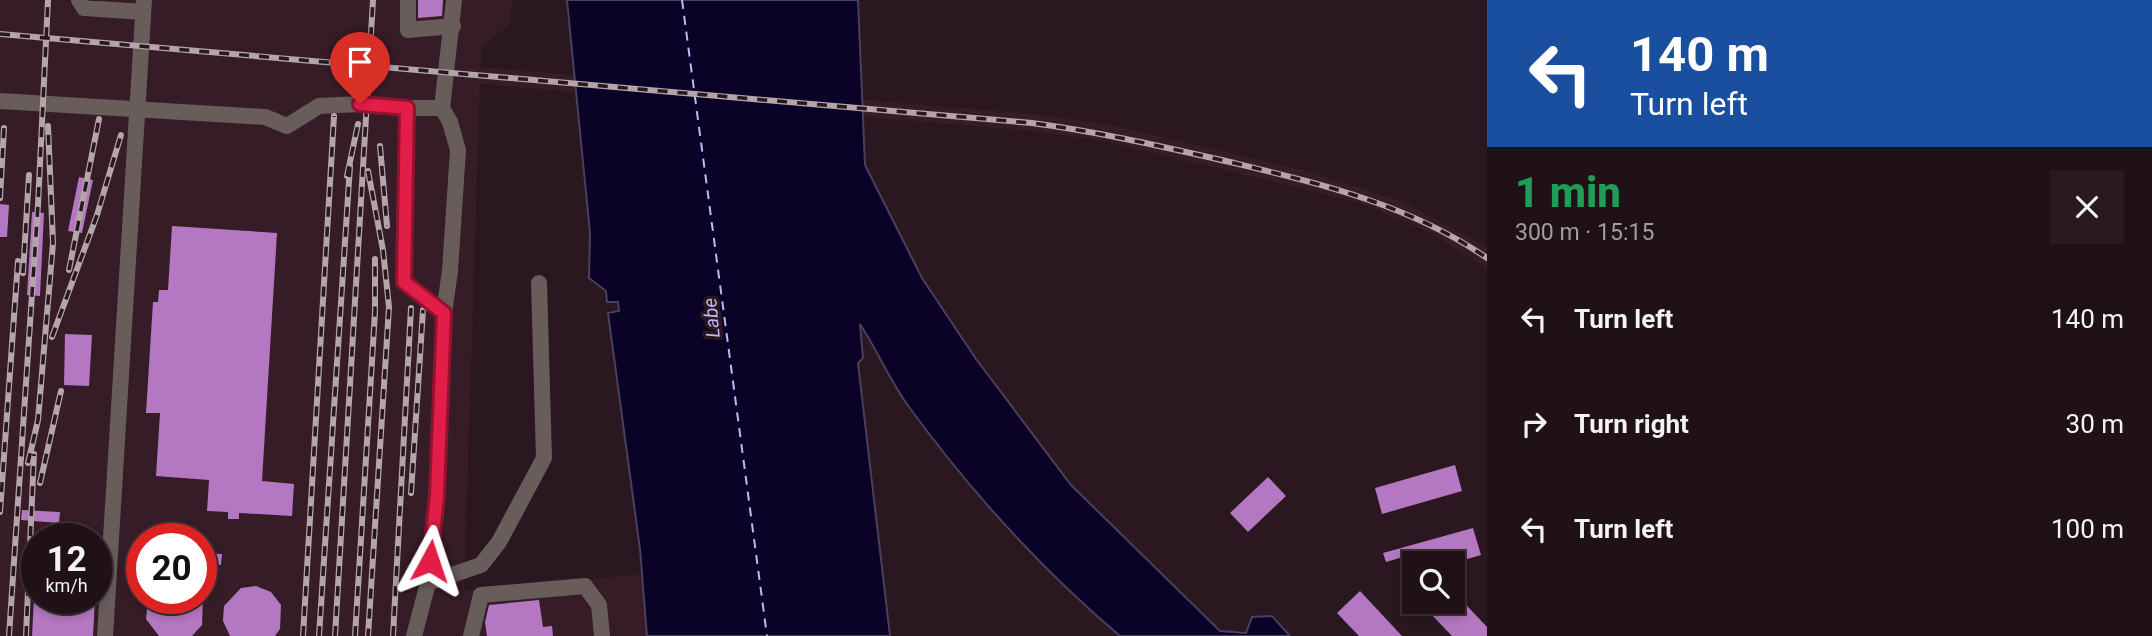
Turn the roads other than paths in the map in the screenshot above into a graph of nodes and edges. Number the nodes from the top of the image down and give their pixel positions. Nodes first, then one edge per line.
1 (79, 0) edge
2 (408, 0) edge
3 (454, 0) edge
4 (143, 6) edge
5 (453, 26) junction
6 (0, 101) edge
7 (407, 108) junction
8 (442, 108) junction
9 (136, 109) junction
10 (539, 283) dead end
11 (444, 313) junction
12 (428, 583) junction
13 (105, 636) edge
14 (414, 636) edge
15 (471, 636) edge
16 (602, 636) edge

1 - 4 lane
2 - 5 lane
3 - 5 lane
4 - 9 lane
5 - 8 lane
6 - 9 lane
7 - 8 lane
7 - 9 lane
7 - 11 lane
8 - 11 lane
9 - 13 lane
10 - 12 lane
11 - 12 lane
12 - 14 lane
15 - 16 lane

